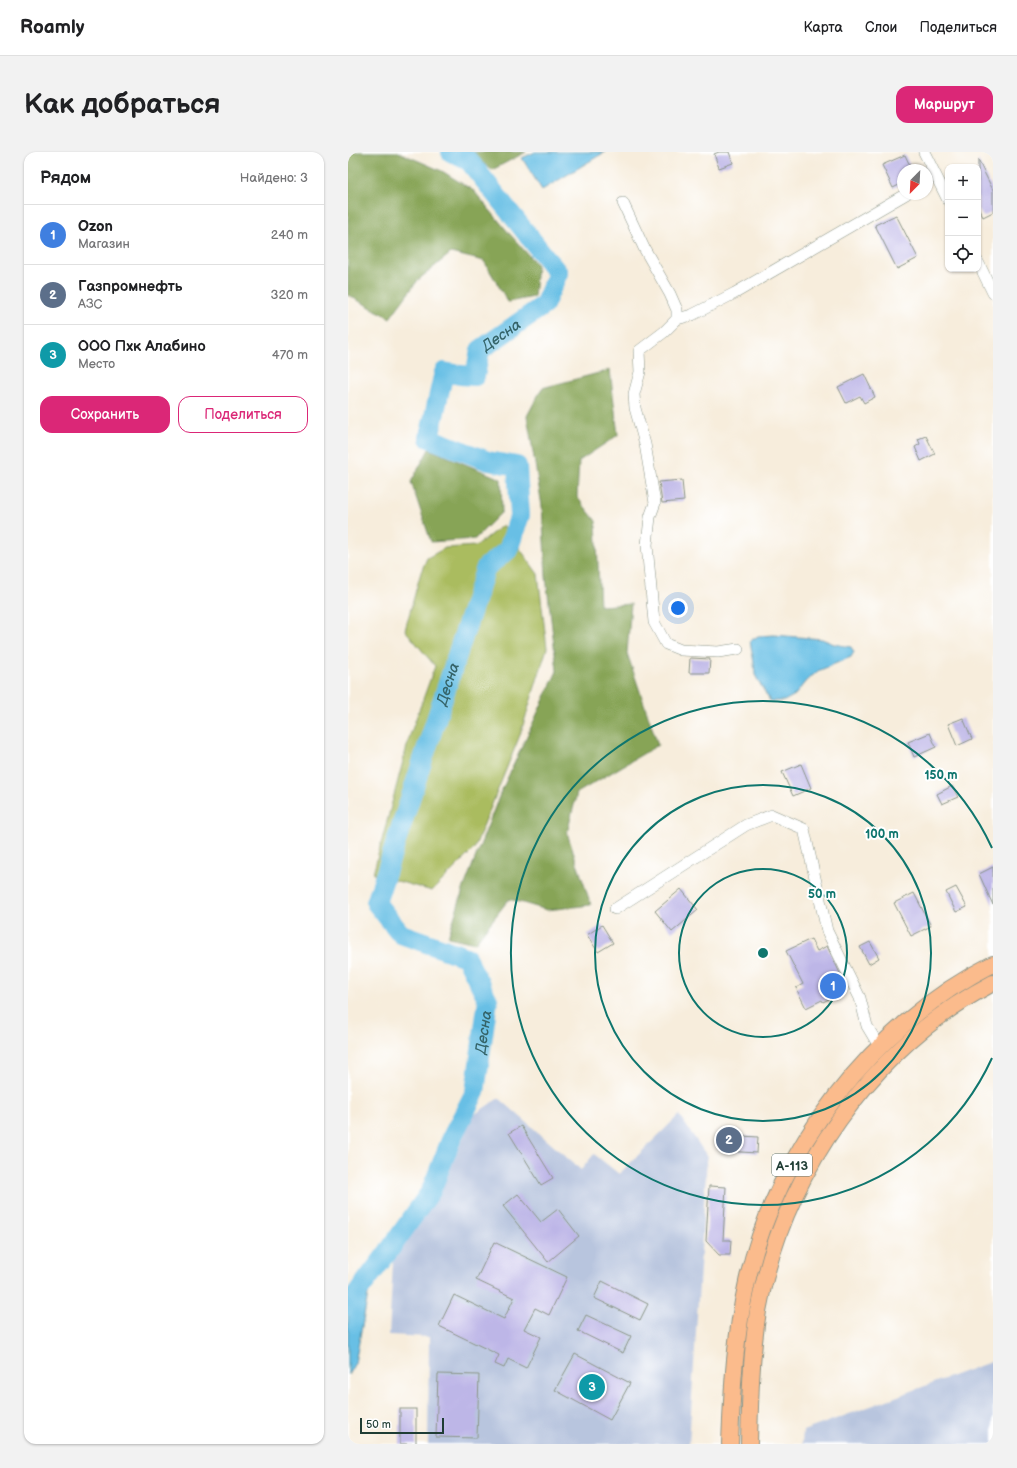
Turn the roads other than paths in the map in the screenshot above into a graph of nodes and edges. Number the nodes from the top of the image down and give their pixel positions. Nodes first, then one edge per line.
1 (924, 152) edge
2 (928, 164) edge
3 (933, 180) edge
4 (945, 196) edge
5 (897, 199) edge
6 (623, 203) dead end
7 (981, 268) edge
8 (993, 293) edge
9 (677, 319) junction
10 (738, 649) dead end
11 (615, 909) dead end
12 (993, 964) edge
13 (993, 982) edge
14 (879, 1046) junction
15 (730, 1444) edge
16 (749, 1444) edge

1 - 2 street
3 - 4 street
5 - 9 street
6 - 9 street
7 - 8 street
9 - 10 street
11 - 14 street
12 - 14 highway, А-113
13 - 16 highway, А-113
14 - 15 highway, А-113

